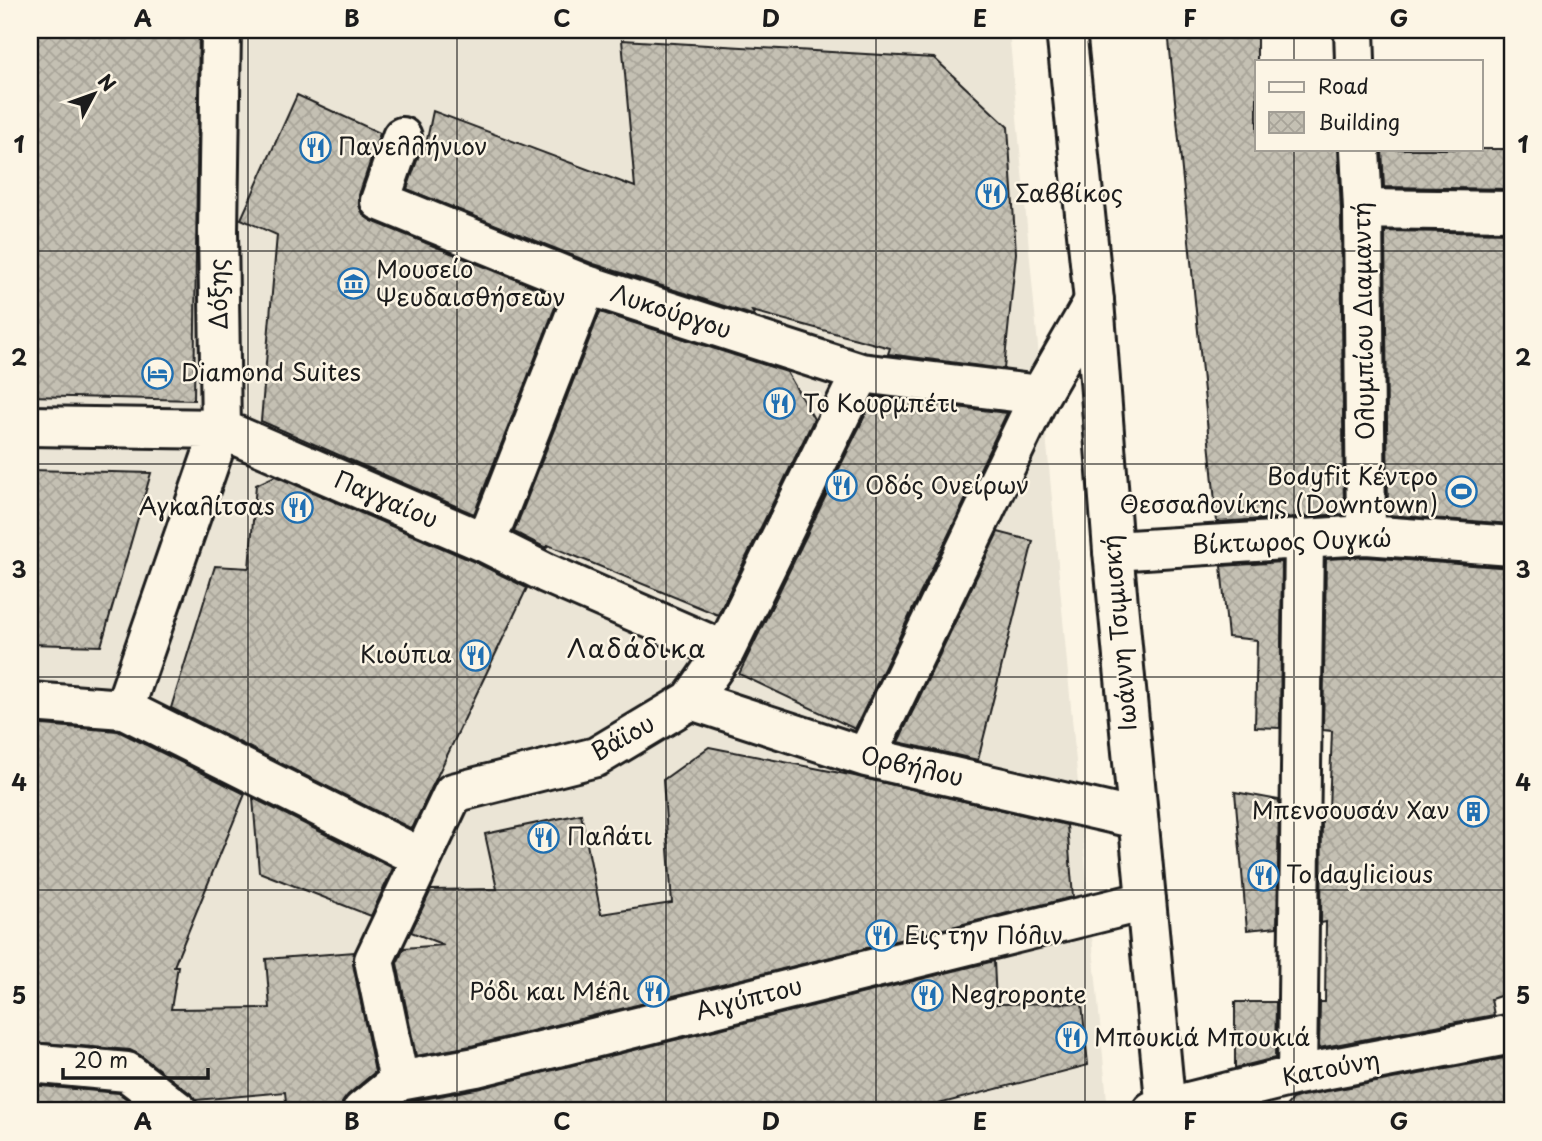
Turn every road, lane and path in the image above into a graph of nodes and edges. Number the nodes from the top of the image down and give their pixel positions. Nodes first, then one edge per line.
1 (221, 30) edge
2 (1066, 30) edge
3 (1354, 30) edge
4 (1355, 60) edge
5 (402, 137) dead end
6 (1360, 150) edge
7 (1363, 209) junction
8 (1512, 212) edge
9 (587, 285) junction
10 (1094, 301) junction
11 (861, 373) junction
12 (1041, 395) junction
13 (30, 426) edge
14 (221, 429) junction
15 (1366, 535) junction
16 (1304, 539) junction
17 (486, 543) junction
18 (1512, 546) edge
19 (1113, 551) junction
20 (725, 651) junction
21 (691, 700) junction
22 (30, 702) edge
23 (124, 709) junction
24 (866, 757) junction
25 (1137, 818) junction
26 (422, 858) junction
27 (1146, 901) junction
28 (1512, 1034) edge
29 (30, 1063) edge
30 (1297, 1075) junction
31 (399, 1081) junction
32 (1161, 1110) edge
33 (178, 1111) edge
34 (362, 1111) edge

1 - 14 street, Δόξης
2 - 10 street, Ιωάννη Τσιμισκή
3 - 4 street
5 - 9 street, Λυκούργου
6 - 7 street, Ολυμπίου Διαμαντή
7 - 8 street
7 - 15 street, Ολυμπίου Διαμαντή
9 - 11 street, Λυκούργου
9 - 17 street
10 - 12 street
10 - 19 street, Ιωάννη Τσιμισκή
11 - 12 street, Λυκούργου
11 - 20 street, Βάϊου
12 - 24 street
13 - 14 street, Παγγαίου
14 - 17 street, Παγγαίου
14 - 23 street, Δόξης
15 - 16 street, Βίκτωρος Ουγκώ
15 - 18 street, Βίκτωρος Ουγκώ
16 - 19 street, Βίκτωρος Ουγκώ
16 - 30 street
17 - 20 street, Παγγαίου
19 - 25 street, Ιωάννη Τσιμισκή
20 - 21 street, Βάϊου
21 - 24 street, Ορβήλου
21 - 26 street, Βάϊου
22 - 23 street
23 - 26 street
24 - 25 street, Ορβήλου
25 - 27 street, Ιωάννη Τσιμισκή
26 - 31 street, Βάϊου
27 - 31 street, Αιγύπτου
27 - 32 street, Ιωάννη Τσιμισκή
28 - 30 street, Κατούνη
29 - 33 street
30 - 32 street, Κατούνη
31 - 34 street, Αιγύπτου

